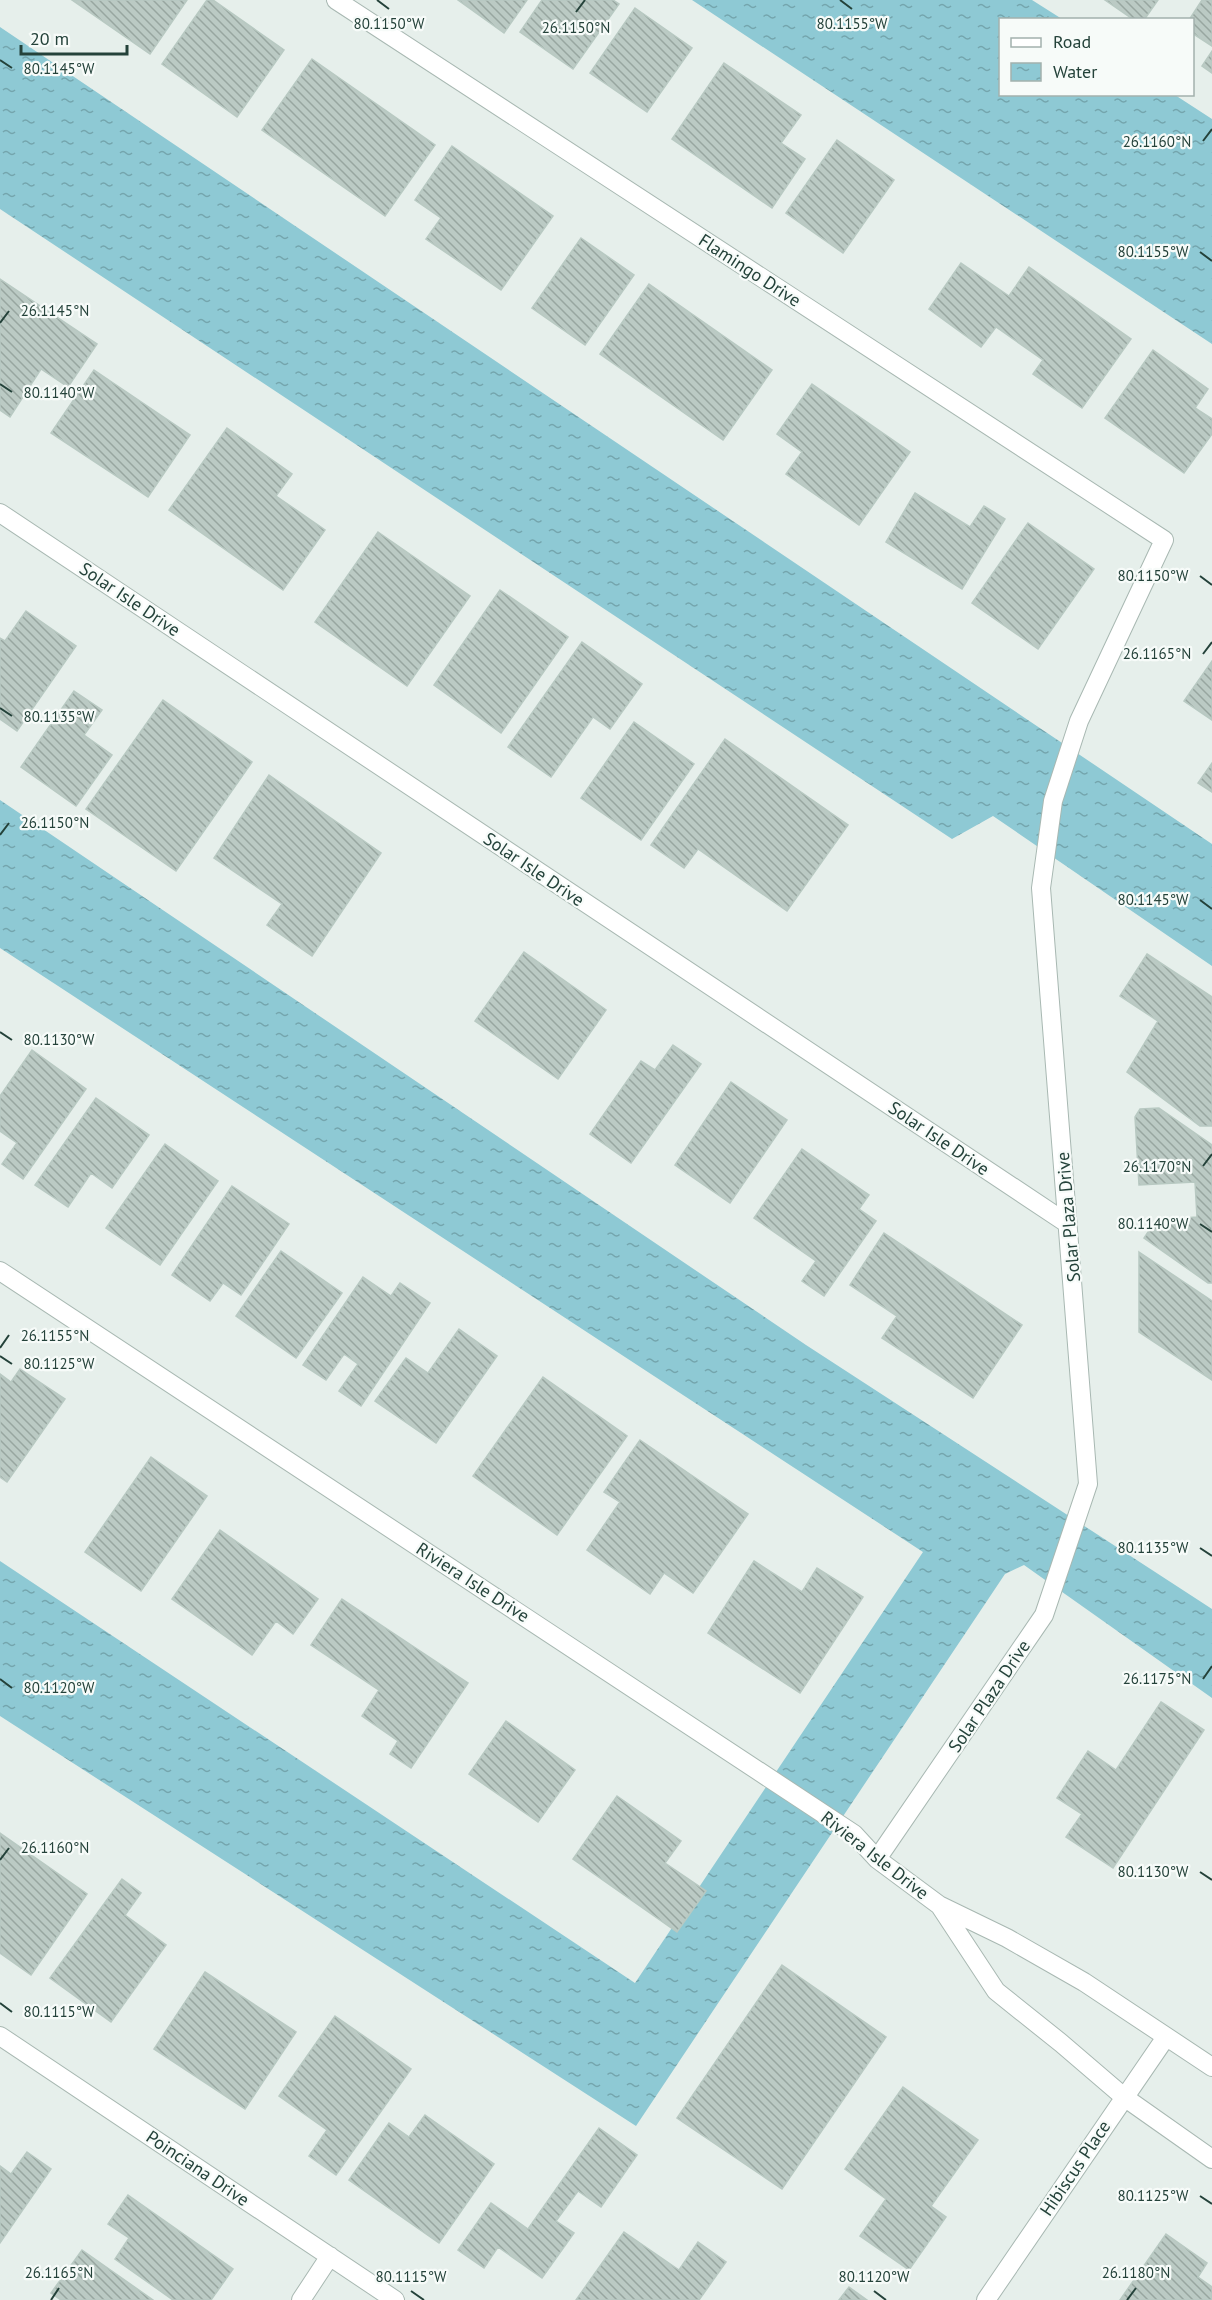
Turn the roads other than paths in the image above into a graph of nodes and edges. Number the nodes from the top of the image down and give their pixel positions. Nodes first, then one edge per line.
1 (336, 0) edge
2 (0, 513) edge
3 (1164, 540) joint
4 (1068, 1224) junction
5 (0, 1270) edge
6 (877, 1859) junction
7 (939, 1905) junction
8 (0, 2036) edge
9 (1166, 2037) junction
10 (1212, 2067) edge
11 (1124, 2097) junction
12 (1212, 2159) edge
13 (330, 2256) junction
14 (301, 2300) edge
15 (395, 2300) edge
16 (986, 2300) edge

1 - 3 street, Flamingo Drive
2 - 4 street, Solar Isle Drive
3 - 4 street, Solar Plaza Drive
4 - 6 street, Solar Plaza Drive
5 - 6 street, Riviera Isle Drive
6 - 7 street, Riviera Isle Drive
7 - 9 street, Riviera Isle Drive
7 - 11 street, Riviera Isle Drive
8 - 13 street, Poinciana Drive
9 - 10 street, Riviera Isle Drive
9 - 11 street, Hibiscus Place
11 - 12 street, Riviera Isle Drive
11 - 16 street, Hibiscus Place
13 - 14 street
13 - 15 street, Poinciana Drive

